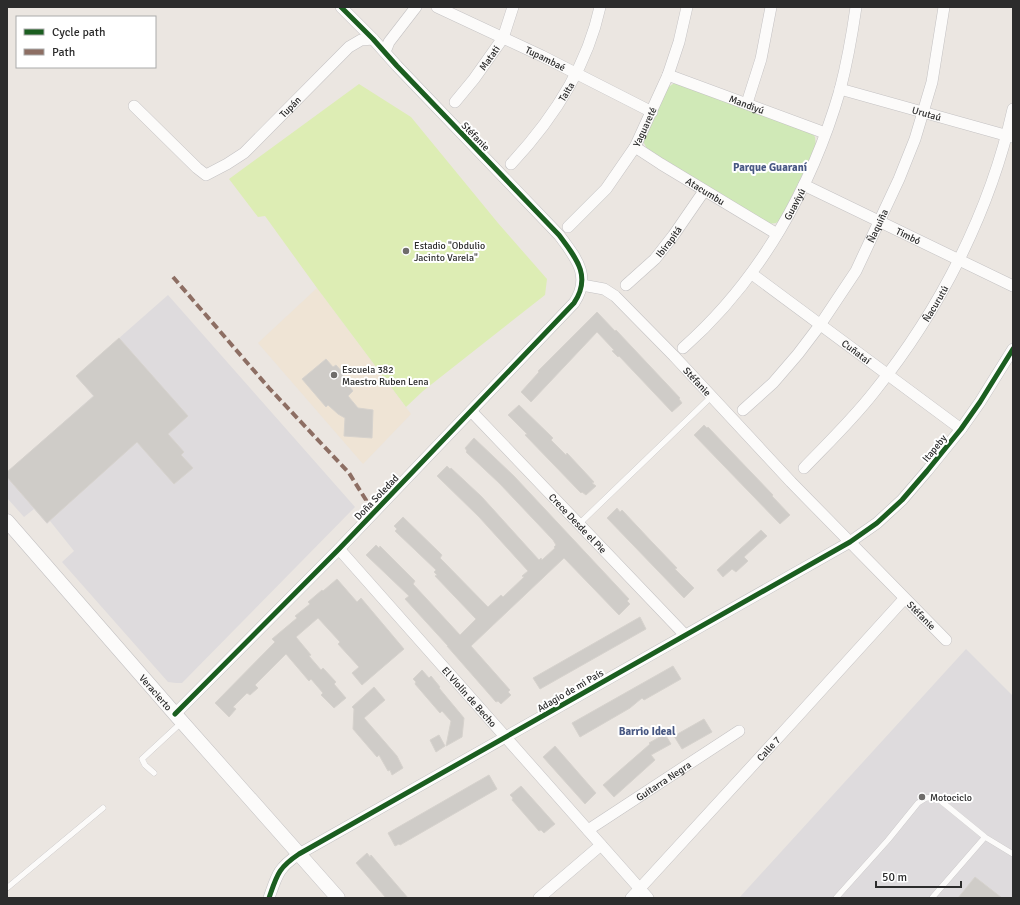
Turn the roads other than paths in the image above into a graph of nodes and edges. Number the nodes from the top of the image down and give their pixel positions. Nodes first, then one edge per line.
1 (341, 7) edge
2 (416, 7) edge
3 (437, 7) edge
4 (513, 7) edge
5 (600, 7) edge
6 (687, 7) edge
7 (770, 7) edge
8 (856, 7) edge
9 (944, 7) edge
10 (503, 38) junction
11 (373, 39) junction
12 (385, 52) junction
13 (576, 74) junction
14 (668, 75) junction
15 (840, 89) junction
16 (455, 102) dead end
17 (747, 103) junction
18 (134, 106) dead end
19 (1013, 109) edge
20 (652, 112) junction
21 (924, 112) junction
22 (825, 134) junction
23 (1010, 137) edge
24 (635, 147) junction
25 (511, 164) dead end
26 (804, 185) junction
27 (704, 191) junction
28 (879, 221) junction
29 (568, 227) dead end
30 (777, 234) junction
31 (959, 260) junction
32 (752, 274) junction
33 (582, 285) junction
34 (626, 285) dead end
35 (1013, 286) edge
36 (820, 325) junction
37 (683, 348) dead end
38 (1013, 349) edge
39 (888, 375) junction
40 (712, 396) junction
41 (742, 410) dead end
42 (471, 411) junction
43 (961, 429) junction
44 (804, 468) dead end
45 (7, 521) edge
46 (579, 524) junction
47 (850, 542) junction
48 (339, 549) junction
49 (904, 599) junction
50 (685, 635) junction
51 (946, 640) dead end
52 (178, 718) junction
53 (739, 731) dead end
54 (505, 737) junction
55 (154, 773) dead end
56 (104, 808) dead end
57 (588, 830) junction
58 (985, 837) junction
59 (601, 845) junction
60 (299, 854) junction
61 (1013, 854) edge
62 (7, 888) edge
63 (640, 889) junction
64 (269, 898) edge
65 (338, 898) edge
66 (539, 898) edge
67 (631, 898) edge
68 (648, 898) edge
69 (836, 898) edge
70 (932, 898) edge

1 - 11 street, Stéfanie
2 - 12 street
3 - 10 street, Tupambaé
4 - 10 street, Matati
5 - 13 street, Taita
6 - 14 street, Yaguareté
7 - 17 street
8 - 15 street, Guaviyú
9 - 21 street, Ñaquiña
10 - 13 street, Tupambaé
10 - 16 street, Matati
11 - 12 street, Stéfanie
11 - 18 street, Tupán
12 - 33 street, Stéfanie
13 - 20 street, Tupambaé
13 - 25 street, Taita
14 - 17 street, Mandiyú
14 - 20 street, Yaguareté
15 - 21 street, Urutaú
15 - 22 street, Guaviyú
17 - 22 street, Mandiyú
19 - 23 street, Ñacurutú
20 - 24 street, Yaguareté
21 - 23 street, Urutaú
21 - 28 street, Ñaquiña
22 - 26 street, Guaviyú
23 - 31 street, Ñacurutú
24 - 27 street, Atacumbu
24 - 29 street, Yaguareté
26 - 28 street, Timbó
26 - 30 street, Guaviyú
27 - 30 street, Atacumbu
27 - 34 street, Ibirapitá
28 - 31 street, Timbó
28 - 36 street, Ñaquiña
30 - 32 street, Guaviyú
31 - 35 street, Timbó
31 - 39 street, Ñacurutú
32 - 36 street, Cuñataí
32 - 37 street, Guaviyú
33 - 40 street, Stéfanie
33 - 42 street, Doña Soledad
36 - 39 street, Cuñataí
36 - 41 street, Ñaquiña
38 - 43 street, Itapeby
39 - 43 street, Cuñataí
39 - 44 street, Ñacurutú
40 - 46 lane
40 - 47 street, Stéfanie
42 - 46 street, Crece Desde el Pie
42 - 48 street, Doña Soledad
43 - 47 street, Itapeby
45 - 52 street, Veracierto
46 - 50 street, Crece Desde el Pie
47 - 49 street, Stéfanie
47 - 50 street, Adagio de mi País
48 - 52 street, Doña Soledad
48 - 54 street, El Violín de Becho
49 - 51 street, Stéfanie
49 - 63 street, Calle 7
50 - 54 street, Adagio de mi País
52 - 55 lane
52 - 60 street, Veracierto
53 - 57 street, Guitarra Negra
54 - 57 street, El Violín de Becho
54 - 60 street, Adagio de mi País
56 - 62 lane
57 - 59 street, El Violín de Becho
58 - 61 lane
58 - 69 lane
58 - 70 lane
59 - 63 street, El Violín de Becho
59 - 66 street
60 - 64 street, Adagio de mi País
60 - 65 street, Veracierto
63 - 67 street, Calle 7
63 - 68 street, El Violín de Becho

